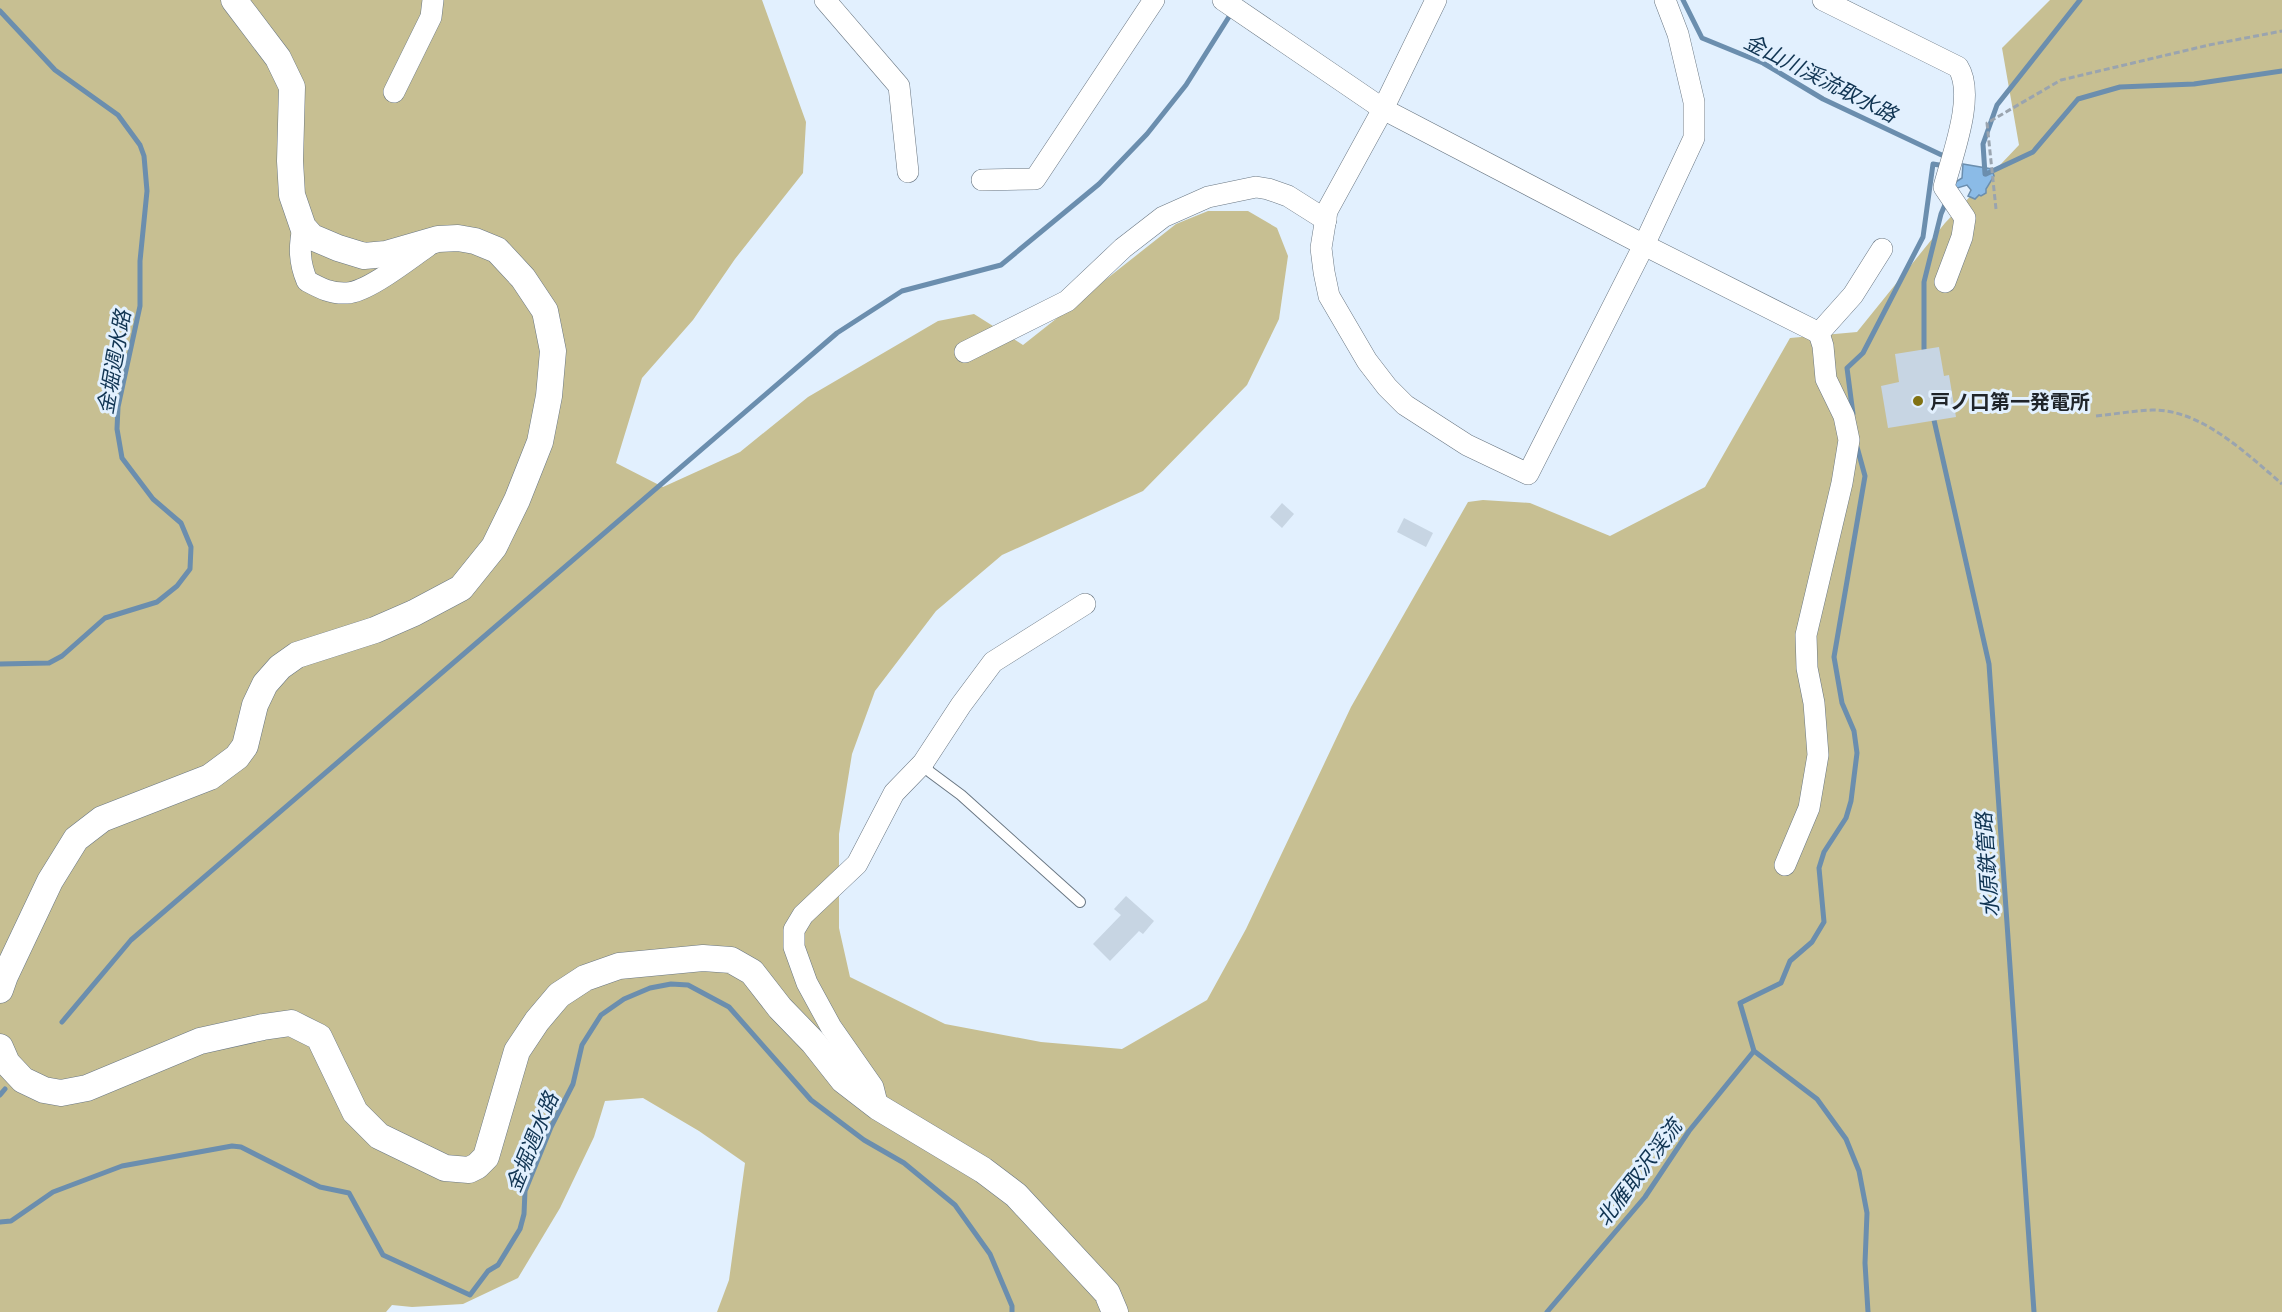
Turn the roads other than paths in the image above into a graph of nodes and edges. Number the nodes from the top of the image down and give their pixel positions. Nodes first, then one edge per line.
1 (234, 0) edge
2 (433, 0) edge
3 (825, 0) edge
4 (1154, 0) edge
5 (1223, 0) edge
6 (1436, 0) edge
7 (1665, 0) edge
8 (1823, 0) edge
9 (394, 92) dead end
10 (1383, 109) junction
11 (908, 172) dead end
12 (982, 180) dead end
13 (1326, 219) junction
14 (303, 227) junction
15 (438, 239) junction
16 (1644, 245) junction
17 (1882, 249) dead end
18 (1946, 282) dead end
19 (1819, 333) junction
20 (965, 352) dead end
21 (1085, 604) dead end
22 (923, 763) junction
23 (1785, 865) dead end
24 (1080, 902) dead end
25 (0, 990) edge
26 (0, 1047) edge
27 (878, 1107) junction
28 (1115, 1312) edge

1 - 14 street
2 - 9 street
3 - 11 street
4 - 12 street
5 - 10 street
6 - 10 street
7 - 16 street
8 - 18 street
10 - 13 street
10 - 16 street
13 - 16 street
13 - 20 street
14 - 15 street
14 - 15 street
15 - 25 street
16 - 19 street
17 - 19 street
19 - 23 street
21 - 22 street
22 - 24 lane
22 - 27 street
26 - 27 street
27 - 28 street

